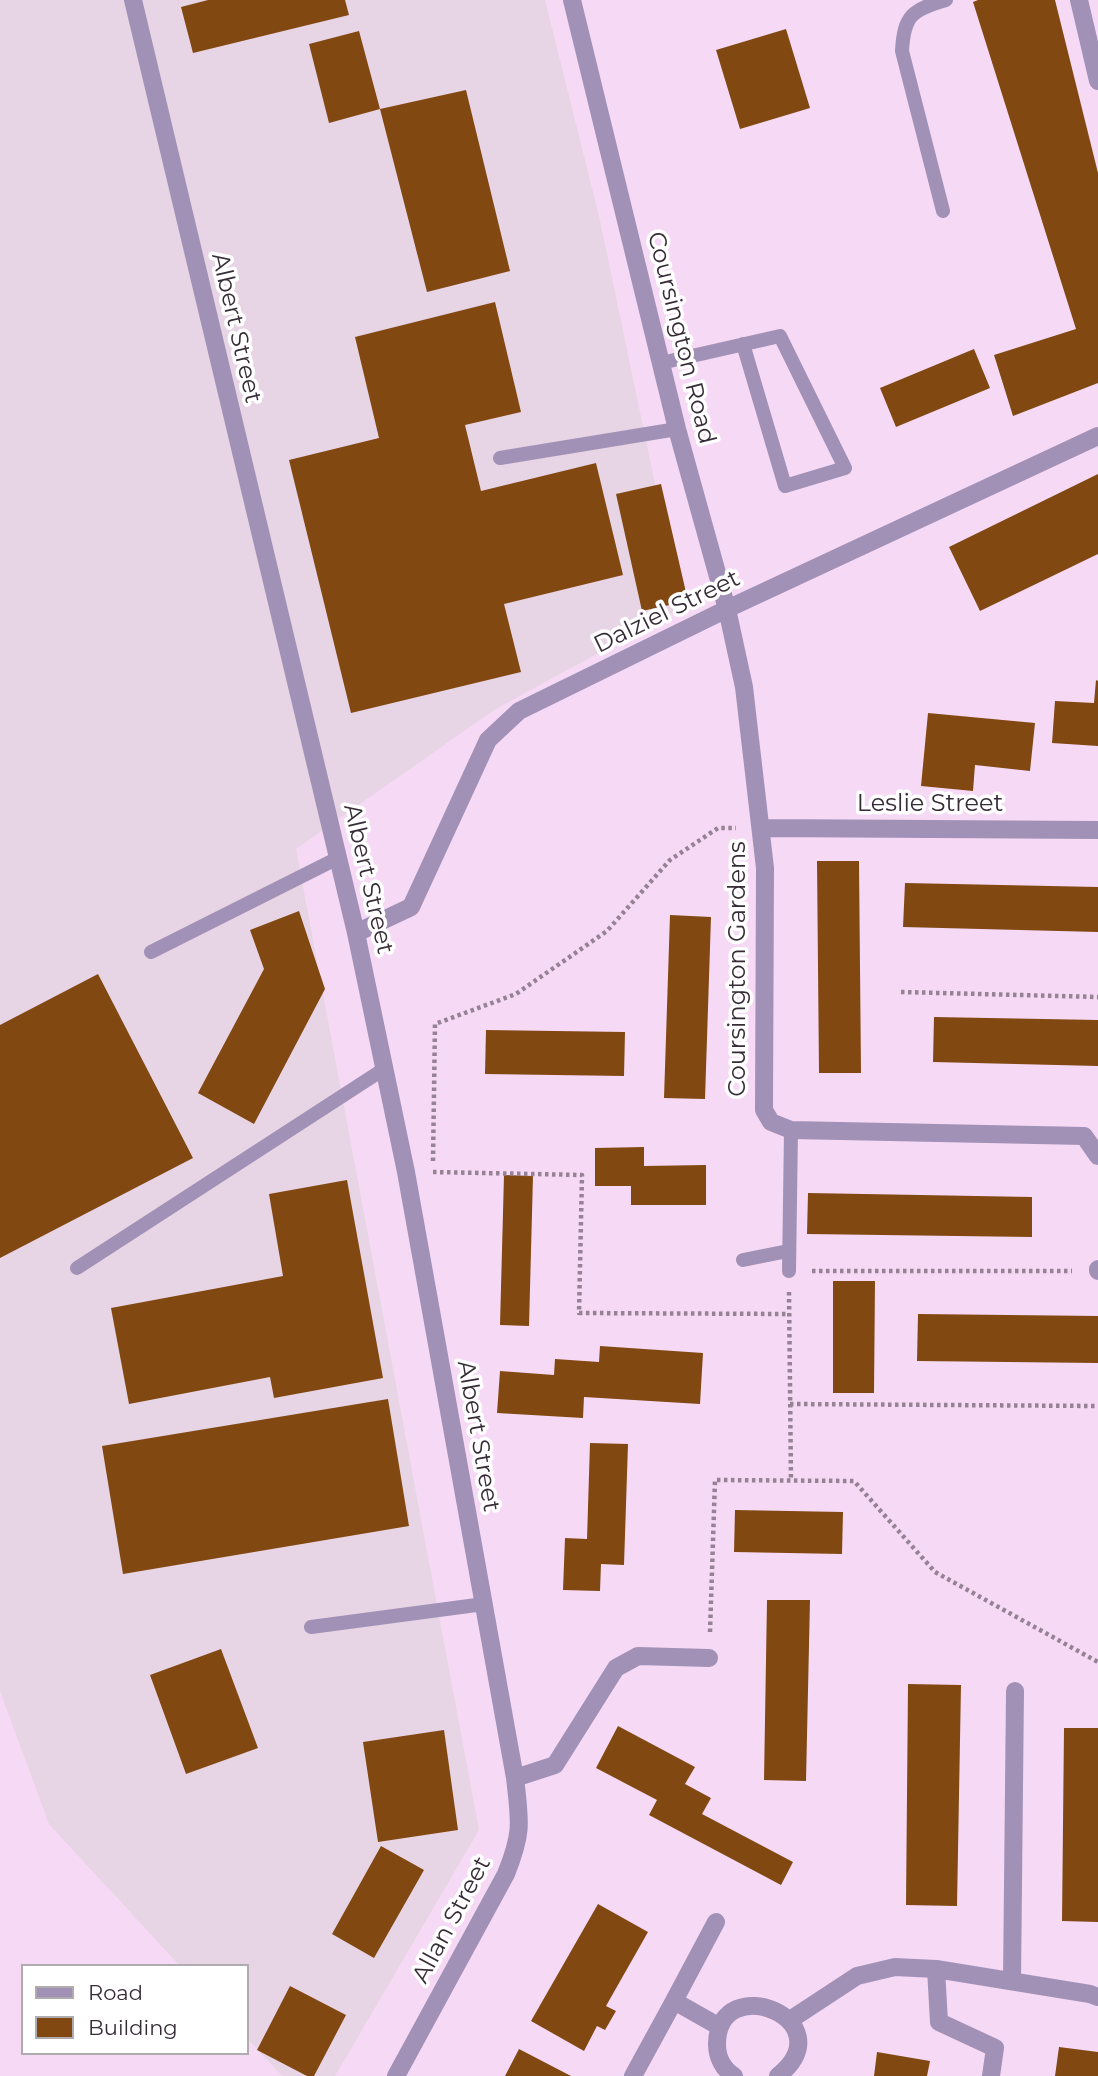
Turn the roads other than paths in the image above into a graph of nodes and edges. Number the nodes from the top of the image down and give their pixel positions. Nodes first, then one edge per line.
1 (132, 0) edge
2 (572, 0) edge
3 (946, 0) edge
4 (1079, 0) edge
5 (1098, 81) edge
6 (943, 211) dead end
7 (743, 344) junction
8 (661, 363) junction
9 (677, 429) junction
10 (1098, 436) edge
11 (500, 458) dead end
12 (727, 610) junction
13 (744, 687) joint
14 (762, 828) junction
15 (1098, 830) edge
16 (338, 858) junction
17 (356, 933) junction
18 (151, 953) dead end
19 (384, 1069) junction
20 (791, 1130) junction
21 (1098, 1156) edge
22 (788, 1251) junction
23 (743, 1260) dead end
24 (77, 1268) dead end
25 (789, 1271) road end
26 (484, 1604) junction
27 (311, 1627) dead end
28 (709, 1658) road end
29 (1015, 1690) dead end
30 (515, 1778) junction
31 (716, 1922) dead end
32 (936, 1969) junction
33 (1012, 1981) junction
34 (1098, 1997) edge
35 (674, 2001) junction
36 (790, 2020) junction
37 (720, 2027) junction
38 (396, 2076) edge
39 (633, 2076) edge
40 (734, 2076) edge
41 (778, 2076) edge
42 (991, 2076) edge

1 - 16 street, Albert Street
2 - 8 street, Coursington Road
3 - 6 lane
4 - 5 street
7 - 7 lane
7 - 8 lane
8 - 9 street, Coursington Road
9 - 11 lane
9 - 12 street, Coursington Road
10 - 12 street, Dalziel Street
12 - 13 street, Coursington Road
12 - 17 street, Dalziel Street
13 - 14 street, Coursington Gardens
14 - 15 street, Leslie Street
14 - 20 street, Coursington Gardens
16 - 17 street, Albert Street
16 - 18 lane
17 - 19 street, Albert Street
19 - 24 lane
19 - 26 street, Albert Street
20 - 21 street
20 - 22 lane
22 - 23 lane
22 - 25 lane
26 - 27 lane
26 - 30 street, Albert Street
28 - 30 street
29 - 33 street
30 - 38 street, Allan Street
31 - 35 street
32 - 33 street
32 - 36 street
32 - 42 street
33 - 34 street
35 - 37 street
35 - 39 street
36 - 37 street
36 - 41 street
37 - 40 street

